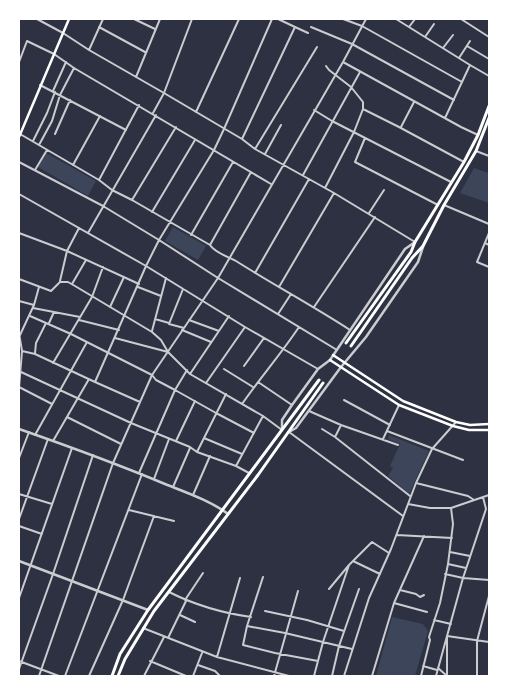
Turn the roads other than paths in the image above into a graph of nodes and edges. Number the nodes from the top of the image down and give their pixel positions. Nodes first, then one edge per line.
1 (37, 19) edge
2 (69, 19) edge
3 (103, 19) edge
4 (135, 19) edge
5 (160, 19) edge
6 (192, 19) edge
7 (239, 19) edge
8 (272, 19) edge
9 (278, 19) edge
10 (343, 19) edge
11 (366, 19) edge
12 (396, 19) edge
13 (415, 19) edge
14 (461, 19) edge
15 (434, 24) dead end
16 (362, 26) junction
17 (99, 27) junction
18 (294, 27) junction
19 (409, 27) junction
20 (311, 28) dead end
21 (155, 29) junction
22 (63, 33) junction
23 (308, 33) dead end
24 (453, 35) dead end
25 (425, 37) junction
26 (489, 37) edge
27 (470, 42) dead end
28 (352, 44) junction
29 (467, 46) junction
30 (317, 47) dead end
31 (443, 48) junction
32 (88, 50) junction
33 (146, 52) junction
34 (54, 54) junction
35 (459, 58) junction
36 (489, 59) edge
37 (19, 62) edge
38 (66, 62) junction
39 (343, 62) junction
40 (470, 65) junction
41 (326, 66) dead end
42 (74, 68) junction
43 (360, 72) junction
44 (335, 75) junction
45 (489, 76) edge
46 (136, 77) junction
47 (462, 82) junction
48 (40, 85) junction
49 (351, 87) junction
50 (54, 92) junction
51 (164, 93) junction
52 (60, 95) junction
53 (70, 100) junction
54 (454, 100) junction
55 (414, 102) junction
56 (139, 106) junction
57 (489, 106) edge
58 (363, 109) junction
59 (314, 110) junction
60 (196, 112) junction
61 (153, 113) junction
62 (156, 115) junction
63 (100, 116) junction
64 (445, 118) junction
65 (489, 118) edge
66 (332, 121) junction
67 (481, 125) junction
68 (281, 126) dead end
69 (401, 127) junction
70 (487, 127) edge
71 (176, 128) junction
72 (224, 129) junction
73 (126, 130) junction
74 (354, 132) junction
75 (55, 134) dead end
76 (19, 135) edge
77 (478, 135) junction
78 (365, 138) junction
79 (242, 139) junction
80 (195, 140) junction
81 (32, 141) junction
82 (39, 145) junction
83 (255, 148) junction
84 (47, 150) junction
85 (214, 150) junction
86 (476, 151) junction
87 (265, 154) junction
88 (489, 156) edge
89 (19, 162) edge
90 (233, 162) junction
91 (464, 162) junction
92 (73, 164) junction
93 (283, 165) junction
94 (35, 170) junction
95 (251, 172) junction
96 (303, 175) junction
97 (309, 179) junction
98 (99, 180) junction
99 (452, 183) junction
100 (271, 184) junction
101 (325, 188) junction
102 (112, 190) junction
103 (384, 190) dead end
104 (334, 193) junction
105 (19, 194) edge
106 (132, 200) junction
107 (438, 205) junction
108 (444, 205) junction
109 (103, 206) junction
110 (152, 212) junction
111 (368, 213) junction
112 (375, 217) junction
113 (170, 222) junction
114 (489, 224) edge
115 (79, 228) junction
116 (19, 233) edge
117 (88, 233) junction
118 (489, 233) edge
119 (191, 235) junction
120 (159, 240) junction
121 (415, 242) junction
122 (485, 243) junction
123 (489, 245) edge
124 (210, 246) junction
125 (423, 246) junction
126 (67, 251) junction
127 (230, 257) junction
128 (86, 260) junction
129 (146, 266) junction
130 (104, 267) junction
131 (489, 267) edge
132 (255, 273) junction
133 (124, 277) junction
134 (166, 278) junction
135 (218, 278) junction
136 (19, 279) edge
137 (60, 282) junction
138 (72, 284) junction
139 (138, 286) junction
140 (39, 287) junction
141 (279, 287) junction
142 (183, 289) junction
143 (291, 294) junction
144 (92, 296) junction
145 (161, 296) junction
146 (202, 300) junction
147 (19, 301) edge
148 (34, 307) junction
149 (110, 307) junction
150 (314, 307) junction
151 (54, 312) junction
152 (278, 314) junction
153 (30, 316) junction
154 (125, 316) junction
155 (228, 316) junction
156 (80, 317) junction
157 (155, 319) junction
158 (79, 320) junction
159 (189, 320) junction
160 (47, 323) junction
161 (170, 324) junction
162 (245, 327) junction
163 (299, 327) junction
164 (183, 329) junction
165 (118, 330) junction
166 (219, 331) junction
167 (351, 331) junction
168 (152, 332) junction
169 (71, 334) junction
170 (19, 335) edge
171 (115, 338) junction
172 (264, 338) junction
173 (87, 342) junction
174 (212, 342) junction
175 (346, 343) dead end
176 (351, 346) dead end
177 (284, 350) junction
178 (337, 350) junction
179 (22, 351) junction
180 (168, 352) junction
181 (108, 353) junction
182 (35, 354) junction
183 (333, 355) junction
184 (330, 360) junction
185 (53, 362) junction
186 (345, 363) junction
187 (244, 366) dead end
188 (341, 367) junction
189 (224, 369) dead end
190 (318, 369) junction
191 (187, 370) junction
192 (71, 371) junction
193 (22, 372) junction
194 (190, 374) junction
195 (152, 375) junction
196 (88, 379) junction
197 (318, 380) dead end
198 (95, 382) junction
199 (258, 382) junction
200 (206, 383) junction
201 (323, 383) dead end
202 (19, 387) edge
203 (253, 387) junction
204 (60, 389) junction
205 (175, 390) junction
206 (226, 394) junction
207 (78, 397) junction
208 (344, 400) dead end
209 (195, 401) junction
210 (140, 402) junction
211 (52, 404) junction
212 (242, 404) junction
213 (292, 405) junction
214 (399, 405) junction
215 (309, 411) junction
216 (216, 413) junction
217 (263, 416) junction
218 (67, 417) junction
219 (456, 422) junction
220 (130, 423) junction
221 (489, 424) edge
222 (341, 425) junction
223 (390, 425) junction
224 (453, 426) junction
225 (19, 429) edge
226 (322, 429) dead end
227 (282, 430) junction
228 (489, 430) edge
229 (387, 431) junction
230 (29, 432) junction
231 (289, 432) junction
232 (155, 433) junction
233 (254, 433) junction
234 (35, 435) junction
235 (335, 437) junction
236 (204, 438) junction
237 (48, 439) junction
238 (169, 439) junction
239 (383, 439) junction
240 (53, 441) junction
241 (176, 441) junction
242 (121, 444) junction
243 (398, 445) dead end
244 (190, 447) junction
245 (72, 448) junction
246 (432, 449) junction
247 (197, 452) junction
248 (242, 454) junction
249 (93, 455) junction
250 (210, 456) junction
251 (19, 458) edge
252 (463, 460) dead end
253 (113, 463) junction
254 (236, 466) junction
255 (249, 473) junction
256 (140, 474) junction
257 (154, 479) junction
258 (416, 482) junction
259 (173, 487) junction
260 (19, 494) edge
261 (489, 495) edge
262 (28, 496) junction
263 (193, 496) junction
264 (411, 497) junction
265 (483, 498) junction
266 (474, 500) junction
267 (52, 504) junction
268 (408, 504) junction
269 (452, 508) junction
270 (488, 508) edge
271 (129, 510) junction
272 (222, 510) junction
273 (228, 514) junction
274 (154, 516) junction
275 (403, 516) junction
276 (19, 519) edge
277 (174, 521) dead end
278 (19, 527) edge
279 (42, 534) junction
280 (397, 535) junction
281 (424, 536) junction
282 (452, 538) junction
283 (450, 552) junction
284 (389, 553) junction
285 (470, 556) junction
286 (19, 561) edge
287 (353, 561) junction
288 (448, 564) junction
289 (30, 565) junction
290 (349, 565) junction
291 (466, 568) junction
292 (203, 573) dead end
293 (53, 574) junction
294 (380, 574) junction
295 (445, 574) junction
296 (263, 577) dead end
297 (240, 578) dead end
298 (463, 578) junction
299 (489, 580) edge
300 (72, 581) junction
301 (329, 589) dead end
302 (359, 589) dead end
303 (400, 590) junction
304 (98, 591) junction
305 (298, 591) dead end
306 (169, 592) junction
307 (20, 594) edge
308 (424, 595) dead end
309 (489, 596) edge
310 (19, 598) edge
311 (123, 600) junction
312 (186, 600) junction
313 (394, 603) junction
314 (148, 610) junction
315 (484, 610) junction
316 (489, 610) edge
317 (265, 611) dead end
318 (427, 612) dead end
319 (230, 614) junction
320 (179, 615) junction
321 (251, 617) junction
322 (290, 617) junction
323 (434, 620) junction
324 (195, 622) dead end
325 (451, 624) junction
326 (247, 626) junction
327 (328, 626) junction
328 (143, 628) junction
329 (344, 631) junction
330 (285, 633) junction
331 (447, 636) junction
332 (164, 637) junction
333 (168, 638) junction
334 (477, 641) junction
335 (323, 642) junction
336 (489, 642) edge
337 (339, 646) junction
338 (352, 649) junction
339 (202, 653) junction
340 (280, 654) junction
341 (217, 658) junction
342 (20, 661) edge
343 (150, 661) junction
344 (318, 661) junction
345 (198, 665) junction
346 (423, 666) junction
347 (19, 668) edge
348 (438, 669) junction
349 (42, 670) junction
350 (275, 673) junction
351 (40, 676) edge
352 (58, 676) edge
353 (65, 676) edge
354 (89, 676) edge
355 (112, 676) edge
356 (118, 676) edge
357 (144, 676) edge
358 (186, 676) edge
359 (193, 676) edge
360 (220, 676) edge
361 (274, 676) edge
362 (288, 676) edge
363 (314, 676) edge
364 (332, 676) edge
365 (344, 676) edge
366 (372, 676) edge
367 (421, 676) edge
368 (436, 676) edge
369 (447, 676) edge
370 (478, 676) edge
371 (485, 676) edge
372 (489, 676) edge

1 - 22 street
2 - 22 main road
3 - 17 street
4 - 21 street
5 - 21 street
6 - 51 street
7 - 60 street
8 - 72 street
9 - 18 street
10 - 16 street
11 - 16 street
12 - 19 street
13 - 19 street
14 - 26 street
15 - 25 street
16 - 28 street
16 - 47 street
17 - 32 street
17 - 33 street
18 - 23 street
18 - 79 street
19 - 25 street
20 - 28 street
21 - 33 street
22 - 32 street
22 - 34 main road
24 - 31 street
25 - 31 street
27 - 29 street
28 - 39 street
28 - 54 street
29 - 35 street
29 - 36 street
30 - 83 street
31 - 35 street
32 - 46 street
33 - 46 street
34 - 37 street
34 - 38 street
34 - 48 main road
35 - 40 street
38 - 42 street
38 - 50 street
39 - 43 street
39 - 44 street
40 - 45 street
40 - 47 street
41 - 44 street
42 - 52 street
42 - 56 street
43 - 49 street
43 - 55 street
44 - 49 street
44 - 59 street
46 - 51 street
47 - 54 street
48 - 50 street
48 - 76 main road
49 - 58 street
49 - 66 street
50 - 52 street
50 - 81 street
51 - 60 street
51 - 61 street
52 - 53 street
52 - 82 street
53 - 63 street
53 - 75 street
54 - 64 street
55 - 64 street
55 - 69 street
56 - 61 street
56 - 73 street
57 - 67 main road
58 - 69 street
58 - 74 street
59 - 66 street
59 - 93 street
60 - 72 street
61 - 62 street
62 - 71 street
62 - 102 street
63 - 73 street
63 - 92 street
64 - 77 street
65 - 70 main road
66 - 74 street
66 - 96 street
67 - 70 street
67 - 77 main road
68 - 87 street
69 - 91 street
70 - 86 main road
71 - 80 street
71 - 106 street
72 - 79 street
72 - 85 street
73 - 98 street
74 - 78 street
74 - 101 street
76 - 81 street
77 - 91 main road
78 - 99 street
78 - 107 street
79 - 83 street
80 - 85 street
80 - 110 street
81 - 82 street
82 - 84 street
83 - 87 street
84 - 92 street
84 - 94 street
85 - 90 street
85 - 113 street
86 - 88 street
86 - 108 main road
87 - 93 street
89 - 94 street
90 - 95 street
90 - 119 street
91 - 99 main road
92 - 98 street
93 - 96 street
93 - 100 street
94 - 109 street
95 - 100 street
95 - 124 street
96 - 97 street
97 - 101 street
97 - 132 street
98 - 102 street
99 - 107 main road
100 - 127 street
101 - 104 street
102 - 106 street
102 - 109 street
103 - 111 street
104 - 111 street
104 - 141 street
105 - 115 street
106 - 110 street
107 - 121 main road
108 - 114 street
108 - 125 main road
109 - 117 street
109 - 120 street
110 - 113 street
111 - 112 street
112 - 121 street
112 - 150 street
113 - 119 street
113 - 120 street
115 - 117 street
115 - 126 street
116 - 126 street
117 - 129 street
118 - 122 street
119 - 124 street
120 - 129 street
120 - 135 street
121 - 167 street
121 - 175 main road
122 - 123 street
122 - 131 street
124 - 127 street
125 - 176 main road
125 - 186 street
126 - 128 street
126 - 137 street
127 - 132 street
127 - 135 street
128 - 130 street
128 - 138 street
129 - 134 street
129 - 139 street
130 - 133 street
130 - 144 street
132 - 141 street
133 - 139 street
133 - 149 street
134 - 142 street
134 - 145 street
135 - 146 street
135 - 152 street
136 - 140 street
137 - 138 street
137 - 140 street
138 - 144 street
139 - 145 street
139 - 154 street
140 - 148 street
141 - 143 street
142 - 146 street
142 - 161 street
143 - 150 street
143 - 152 street
144 - 149 street
144 - 156 street
145 - 157 street
146 - 155 street
146 - 159 street
147 - 148 street
148 - 151 street
148 - 153 street
149 - 154 street
150 - 167 street
151 - 156 street
151 - 160 street
152 - 163 street
153 - 160 street
153 - 170 street
154 - 165 street
154 - 168 street
155 - 162 street
155 - 166 street
156 - 158 street
157 - 161 street
157 - 168 street
158 - 165 street
158 - 169 street
159 - 164 street
159 - 166 street
160 - 169 street
160 - 182 street
161 - 164 street
162 - 172 street
162 - 200 street
163 - 177 street
163 - 178 street
164 - 174 street
164 - 180 street
165 - 171 street
166 - 174 street
167 - 178 street
168 - 180 street
169 - 173 street
169 - 185 street
170 - 179 street
171 - 180 street
171 - 181 street
172 - 177 street
172 - 187 street
173 - 181 street
173 - 192 street
174 - 194 street
177 - 190 street
177 - 199 street
178 - 183 street
179 - 182 street
179 - 193 street
180 - 191 street
180 - 195 street
181 - 195 street
181 - 198 street
182 - 185 street
183 - 184 street
183 - 186 main road
184 - 188 main road
184 - 190 street
185 - 192 street
186 - 188 street
186 - 219 main road
188 - 214 main road
188 - 215 street
189 - 203 street
190 - 213 street
191 - 194 street
191 - 205 street
192 - 196 street
192 - 204 street
193 - 202 street
193 - 204 street
194 - 200 street
195 - 205 street
195 - 210 street
196 - 198 street
196 - 207 street
197 - 227 main road
198 - 210 street
199 - 203 street
199 - 213 street
200 - 206 street
201 - 231 main road
202 - 211 street
203 - 212 street
204 - 207 street
204 - 211 street
205 - 209 street
205 - 232 street
206 - 212 street
206 - 216 street
207 - 218 street
207 - 220 street
208 - 223 street
209 - 216 street
209 - 241 street
210 - 220 street
211 - 234 street
212 - 217 street
213 - 227 street
214 - 223 street
214 - 224 main road
215 - 222 street
215 - 231 street
216 - 233 street
216 - 236 street
217 - 227 street
217 - 233 street
218 - 240 street
218 - 242 street
219 - 221 main road
219 - 224 street
220 - 232 street
220 - 242 street
222 - 235 street
222 - 239 street
223 - 229 street
224 - 228 main road
224 - 246 street
225 - 230 street
226 - 235 street
227 - 255 main road
229 - 239 street
229 - 246 street
230 - 234 street
230 - 251 street
231 - 273 main road
231 - 275 street
232 - 238 street
232 - 256 street
233 - 248 street
234 - 237 street
235 - 264 street
236 - 247 street
236 - 248 street
237 - 240 street
237 - 262 street
238 - 241 street
238 - 257 street
239 - 243 street
240 - 245 street
241 - 244 street
242 - 253 street
244 - 247 street
244 - 259 street
245 - 249 street
245 - 267 street
246 - 252 street
246 - 258 street
247 - 250 street
248 - 254 street
249 - 253 street
249 - 293 street
250 - 254 street
250 - 263 street
253 - 256 street
253 - 300 street
254 - 255 street
255 - 272 main road
256 - 257 street
256 - 271 street
257 - 259 street
258 - 264 street
258 - 266 street
259 - 263 street
260 - 262 street
261 - 265 street
262 - 267 street
262 - 276 street
263 - 272 street
264 - 268 street
265 - 266 street
265 - 270 street
266 - 269 street
267 - 279 street
268 - 269 street
268 - 275 street
269 - 282 street
270 - 285 street
271 - 274 street
271 - 304 street
272 - 273 street
272 - 314 main road
273 - 306 main road
274 - 277 street
274 - 311 street
275 - 280 street
278 - 279 street
279 - 289 street
280 - 281 street
280 - 284 street
281 - 282 street
281 - 303 street
282 - 283 street
283 - 285 street
283 - 288 street
284 - 287 street
284 - 294 street
285 - 291 street
286 - 289 street
287 - 290 street
287 - 294 street
288 - 291 street
288 - 295 street
289 - 293 street
289 - 307 street
290 - 301 street
290 - 327 street
291 - 298 street
292 - 312 street
293 - 300 street
293 - 342 street
294 - 338 street
295 - 298 street
295 - 323 street
296 - 321 street
297 - 319 street
298 - 299 street
298 - 325 street
300 - 304 street
300 - 349 street
302 - 329 street
303 - 308 street
303 - 313 street
304 - 311 street
304 - 353 street
305 - 322 street
306 - 312 street
306 - 328 main road
307 - 310 street
309 - 315 street
311 - 314 street
311 - 354 street
312 - 319 street
312 - 320 street
313 - 318 street
313 - 366 street
314 - 355 main road
315 - 316 street
315 - 334 street
317 - 322 street
319 - 321 street
319 - 341 street
320 - 324 street
320 - 333 street
321 - 326 street
322 - 327 street
322 - 330 street
323 - 325 street
323 - 346 street
325 - 331 street
326 - 330 street
326 - 340 street
327 - 329 street
327 - 335 street
328 - 332 street
328 - 356 main road
329 - 337 street
330 - 335 street
330 - 340 street
331 - 334 street
331 - 348 street
331 - 369 street
332 - 333 street
332 - 343 street
333 - 339 street
334 - 336 street
334 - 370 street
335 - 337 street
335 - 344 street
337 - 338 street
337 - 364 street
338 - 365 street
339 - 341 street
339 - 345 street
340 - 344 street
340 - 350 street
341 - 350 street
342 - 347 street
342 - 349 street
343 - 357 street
343 - 358 street
344 - 363 street
345 - 359 street
345 - 360 street
346 - 348 street
346 - 367 street
348 - 368 street
348 - 369 street
349 - 351 street
349 - 352 street
350 - 361 street
350 - 362 street
371 - 372 street

